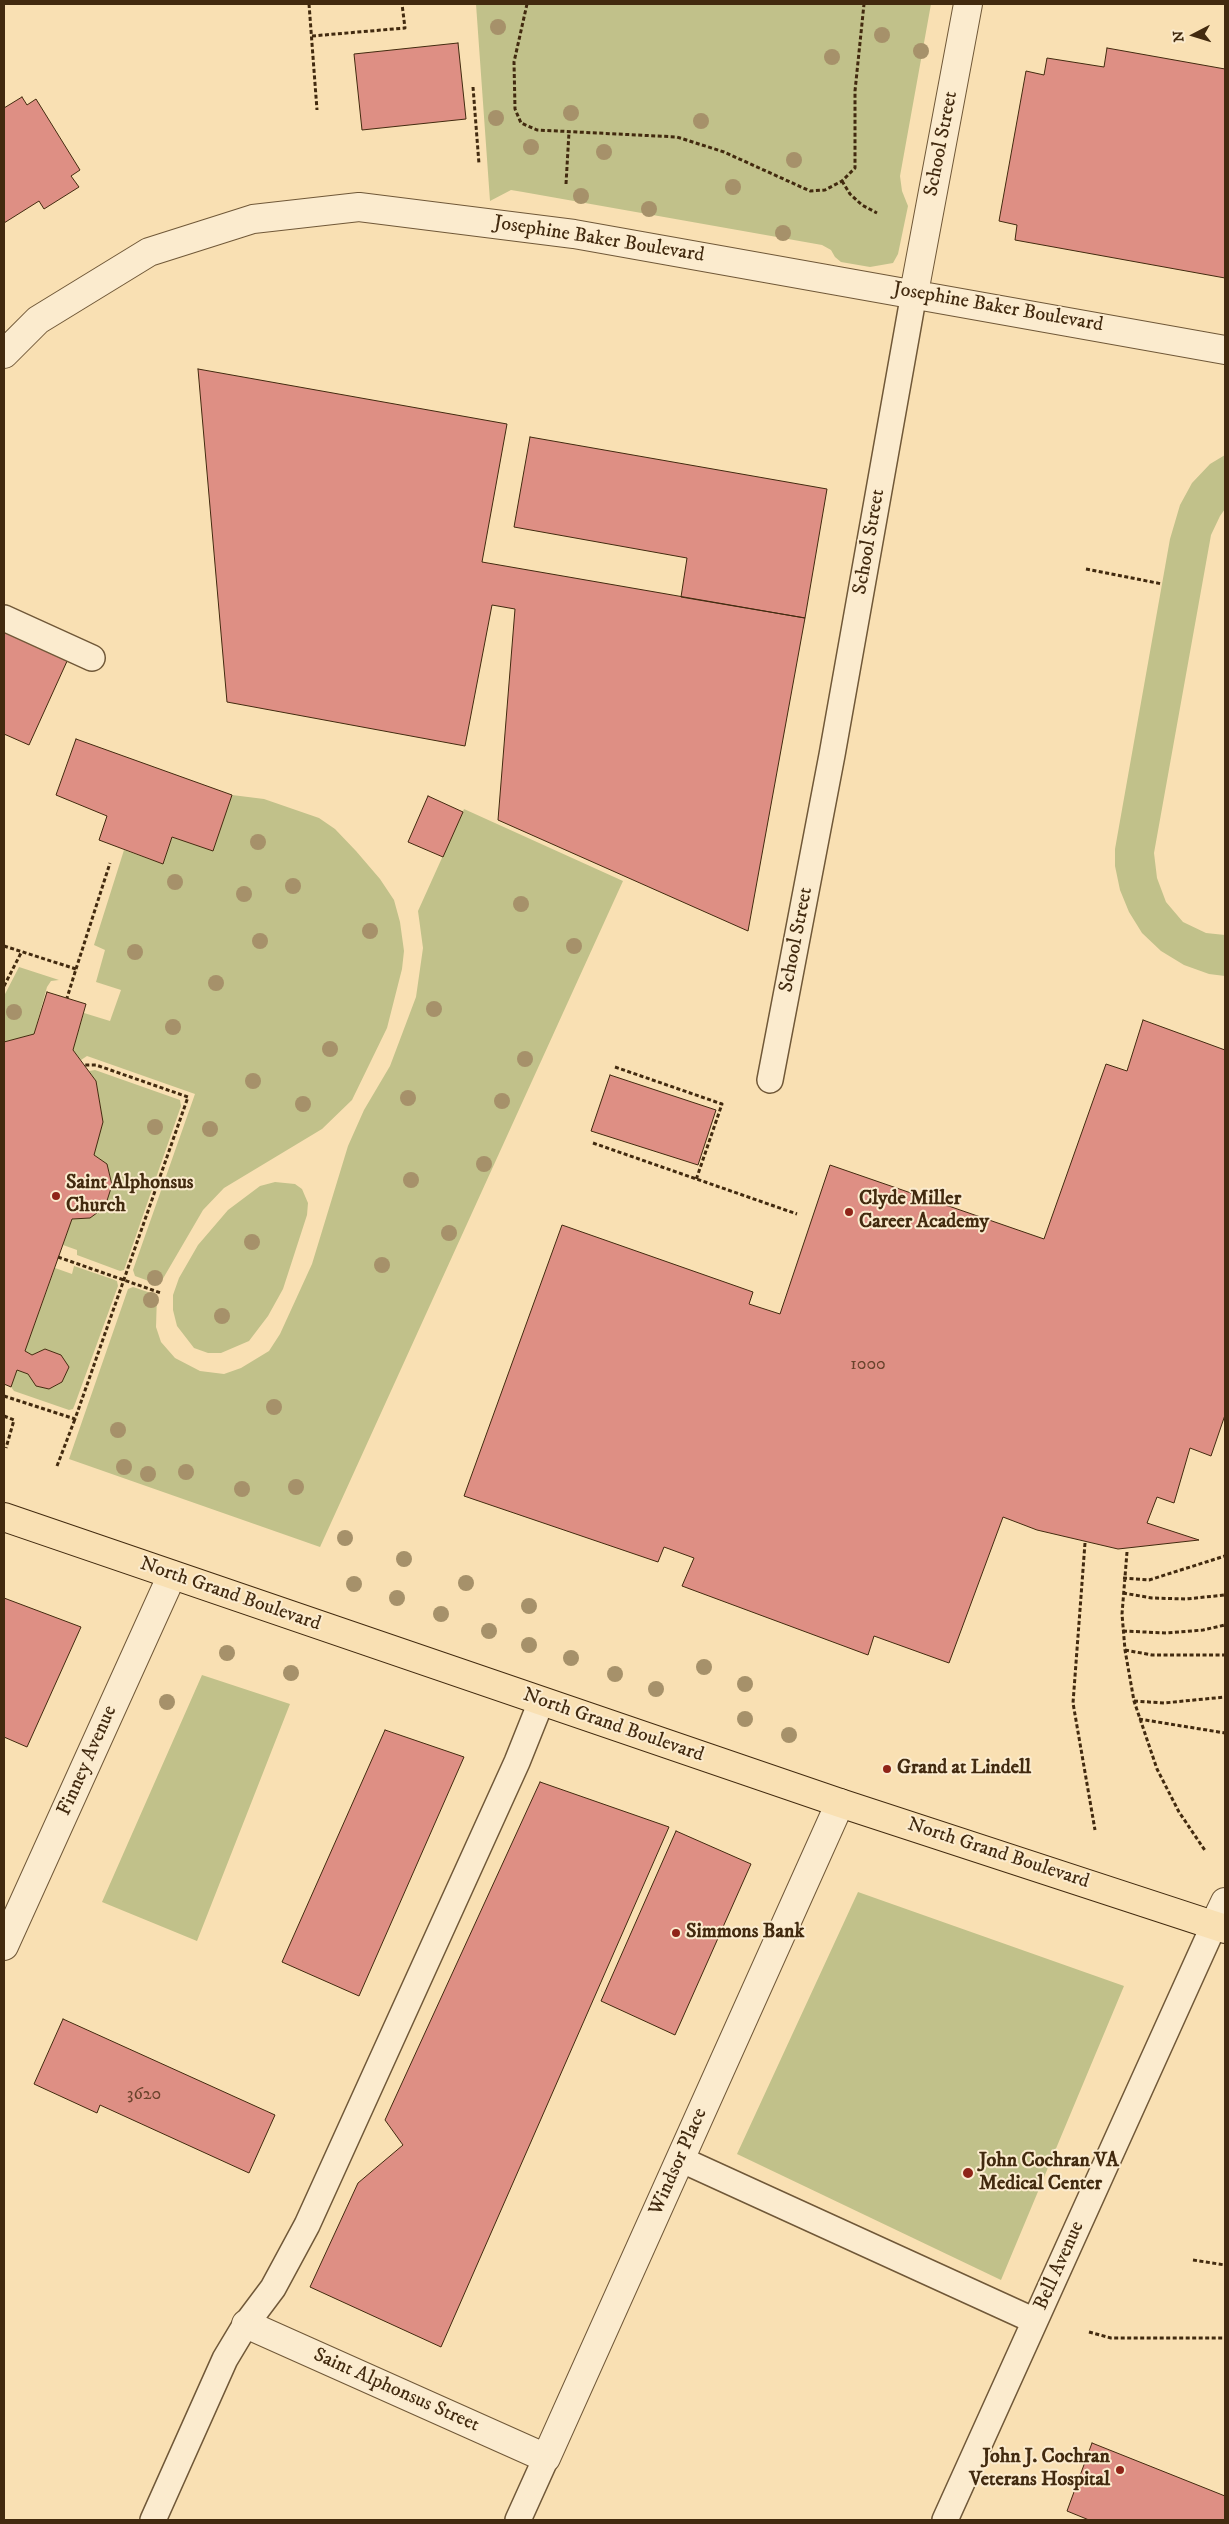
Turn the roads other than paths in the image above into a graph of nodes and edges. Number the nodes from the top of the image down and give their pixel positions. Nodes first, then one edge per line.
1 (968, 4) edge
2 (914, 293) junction
3 (1225, 350) edge
4 (4, 354) edge
5 (4, 618) edge
6 (92, 658) dead end
7 (770, 1080) dead end
8 (4, 1517) edge
9 (172, 1575) junction
10 (541, 1702) junction
11 (840, 1803) junction
12 (10, 1916) edge
13 (1222, 1919) edge
14 (4, 1946) edge
15 (680, 2159) junction
16 (1035, 2321) junction
17 (246, 2324) junction
18 (546, 2458) junction
19 (153, 2520) edge
20 (518, 2520) edge
21 (945, 2520) edge

1 - 2 street, School Street
2 - 3 street, Josephine Baker Boulevard
2 - 4 street, Josephine Baker Boulevard
2 - 7 lane, School Street
5 - 6 lane
8 - 9 main road, North Grand Boulevard
9 - 10 main road, North Grand Boulevard
9 - 12 street, Finney Avenue
10 - 11 main road, North Grand Boulevard
10 - 17 lane
11 - 13 main road, North Grand Boulevard
11 - 15 street, Windsor Place
12 - 14 street, Finney Avenue
13 - 16 lane, Bell Avenue
15 - 16 lane
15 - 18 street, Windsor Place
16 - 21 lane, Bell Avenue
17 - 18 street, Saint Alphonsus Street
17 - 19 lane
18 - 20 lane, Windsor Place

